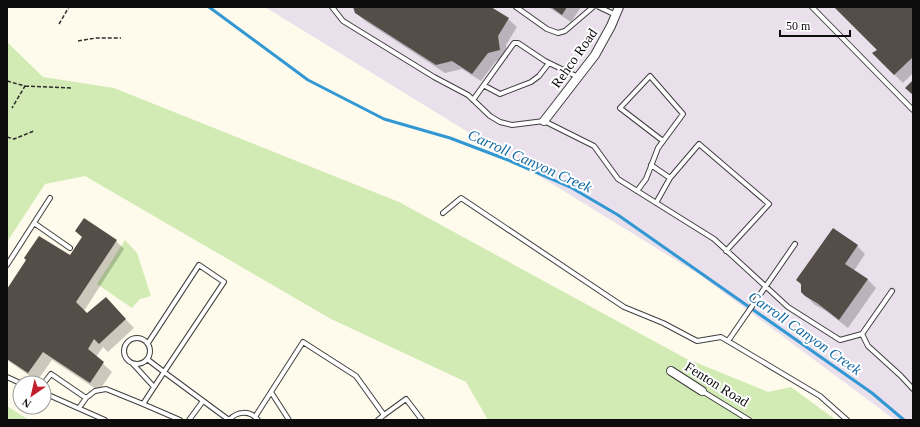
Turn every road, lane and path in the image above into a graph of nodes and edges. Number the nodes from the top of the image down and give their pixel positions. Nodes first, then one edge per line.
1 (70, 7) edge
2 (332, 7) edge
3 (516, 7) edge
4 (593, 7) edge
5 (598, 7) edge
6 (812, 7) edge
7 (617, 11) edge
8 (59, 24) dead end
9 (121, 38) dead end
10 (78, 41) dead end
11 (548, 63) junction
12 (578, 77) junction
13 (7, 81) edge
14 (25, 86) junction
15 (484, 86) junction
16 (71, 88) dead end
17 (473, 100) junction
18 (12, 108) dead end
19 (913, 110) edge
20 (544, 121) junction
21 (34, 131) dead end
22 (7, 137) edge
23 (663, 141) junction
24 (651, 165) junction
25 (670, 178) junction
26 (637, 191) junction
27 (50, 198) dead end
28 (656, 203) junction
29 (443, 213) dead end
30 (34, 224) junction
31 (795, 244) dead end
32 (70, 248) dead end
33 (726, 251) junction
34 (7, 265) edge
35 (765, 286) junction
36 (892, 291) dead end
37 (862, 334) junction
38 (728, 341) junction
39 (148, 344) junction
40 (147, 359) junction
41 (132, 364) junction
42 (671, 371) dead end
43 (164, 372) junction
44 (52, 375) edge
45 (154, 387) junction
46 (913, 389) edge
47 (702, 391) joint
48 (271, 392) junction
49 (52, 396) edge
50 (86, 398) junction
51 (203, 401) junction
52 (143, 404) junction
53 (79, 408) junction
54 (384, 415) junction
55 (257, 418) edge
56 (105, 420) edge
57 (180, 420) edge
58 (189, 420) edge
59 (229, 420) edge
60 (289, 420) edge
61 (378, 420) edge
62 (422, 420) edge
63 (749, 420) edge
64 (847, 420) edge

1 - 8 path
2 - 17 lane
3 - 4 lane
5 - 7 lane
6 - 19 lane
7 - 12 street, Rehco Road
9 - 10 path
11 - 12 lane
11 - 15 lane
11 - 15 lane
12 - 20 street, Rehco Road
13 - 14 path
14 - 16 path
14 - 18 path
15 - 17 lane
17 - 20 lane
20 - 26 lane
21 - 22 path
23 - 23 lane
23 - 24 lane
24 - 25 lane
24 - 26 lane
25 - 28 lane
25 - 33 lane
26 - 28 lane
27 - 30 lane
28 - 33 lane
29 - 38 lane
30 - 32 lane
30 - 34 lane
31 - 35 lane
33 - 35 lane
35 - 37 lane
35 - 38 lane
36 - 37 lane
37 - 46 lane
38 - 64 lane
39 - 40 lane
39 - 41 lane
39 - 43 lane
40 - 41 lane
40 - 43 lane
41 - 45 lane
42 - 47 street, Fenton Road
43 - 45 lane
43 - 51 lane
44 - 50 lane
45 - 52 lane
47 - 63 lane, Fenton Road
48 - 54 lane
48 - 55 lane
48 - 60 lane
49 - 53 lane
50 - 52 lane
50 - 53 lane
51 - 58 lane
51 - 59 lane
52 - 57 lane
53 - 56 lane
54 - 61 lane
54 - 62 lane
55 - 59 lane

